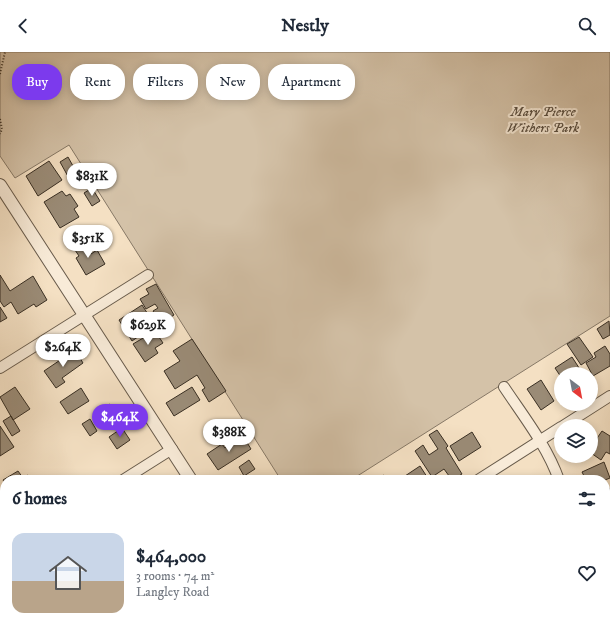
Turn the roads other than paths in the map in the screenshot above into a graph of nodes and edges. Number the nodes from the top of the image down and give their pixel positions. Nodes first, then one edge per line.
1 (0, 185) edge
2 (148, 275) dead end
3 (85, 314) junction
4 (0, 368) edge
5 (504, 387) dead end
6 (610, 396) edge
7 (574, 419) edge
8 (554, 432) edge
9 (540, 441) junction
10 (172, 449) junction
11 (131, 475) edge
12 (188, 475) edge
13 (486, 475) edge
14 (557, 475) edge

1 - 3 street
2 - 3 street
3 - 4 street
3 - 10 street
5 - 9 street
6 - 7 street
8 - 9 street
9 - 13 street
9 - 14 street
10 - 11 street
10 - 12 street

